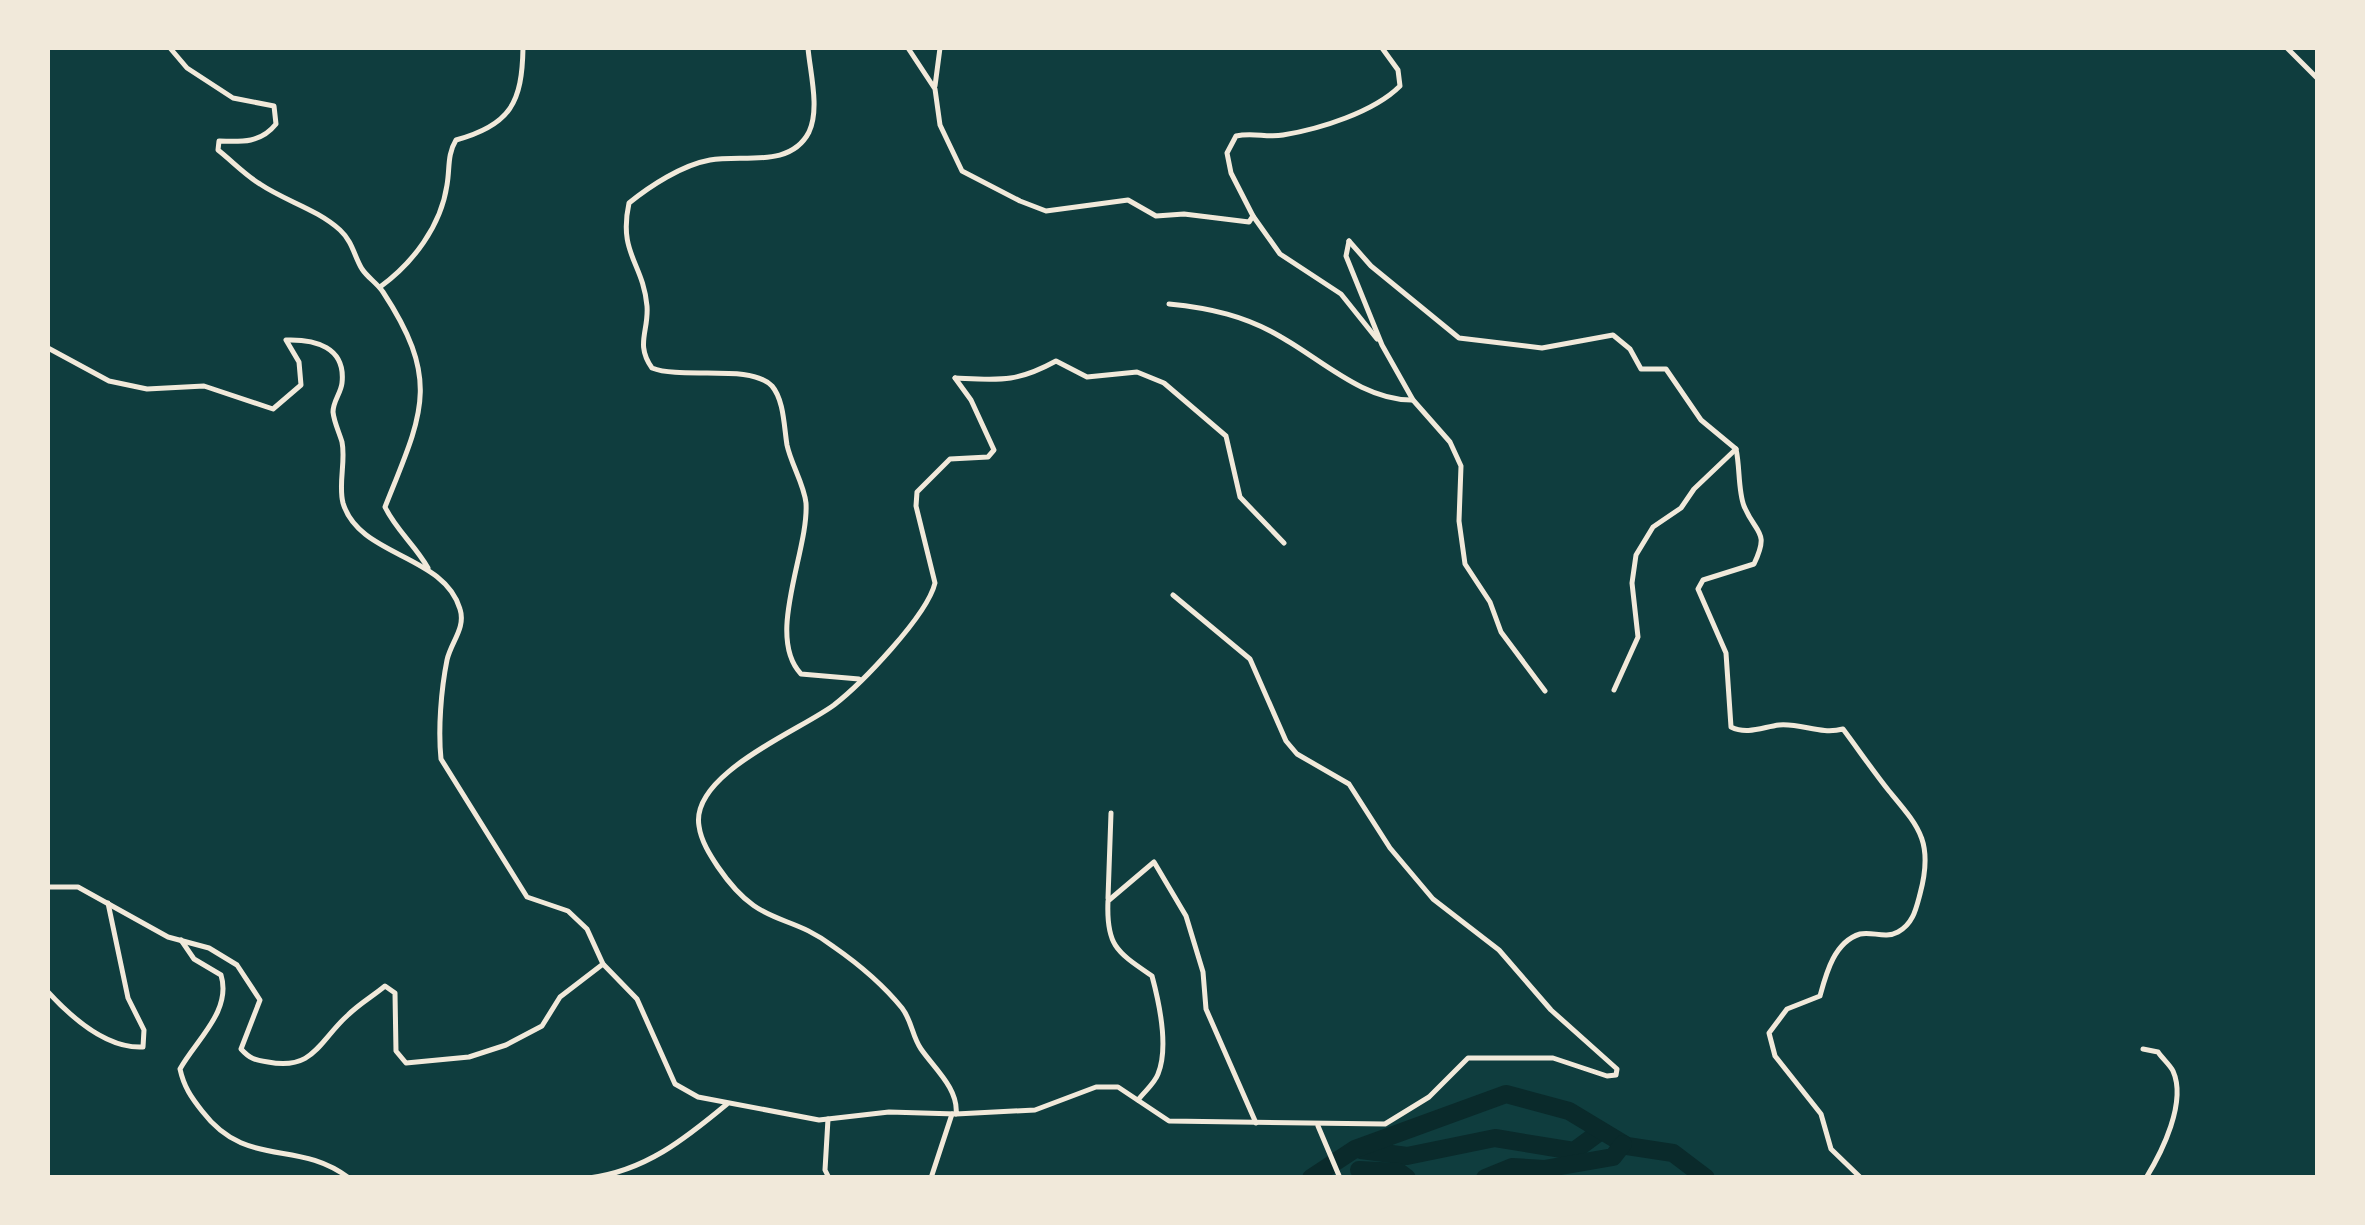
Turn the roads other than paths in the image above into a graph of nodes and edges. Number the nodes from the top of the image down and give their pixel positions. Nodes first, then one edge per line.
1 (170, 48) edge
2 (523, 48) edge
3 (808, 48) edge
4 (908, 48) edge
5 (940, 48) edge
6 (1382, 48) edge
7 (2287, 48) edge
8 (2318, 79) edge
9 (935, 89) junction
10 (1253, 216) junction
11 (380, 287) junction
12 (1169, 304) dead end
13 (1382, 345) junction
14 (48, 348) edge
15 (1413, 400) junction
16 (1736, 450) junction
17 (1284, 543) dead end
18 (429, 570) junction
19 (1173, 595) dead end
20 (859, 679) junction
21 (1614, 690) dead end
22 (1545, 691) dead end
23 (1112, 813) dead end
24 (48, 887) edge
25 (1108, 901) junction
26 (108, 903) junction
27 (181, 940) junction
28 (603, 964) junction
29 (48, 992) edge
30 (2143, 1050) dead end
31 (1138, 1100) junction
32 (727, 1104) junction
33 (954, 1114) junction
34 (828, 1118) junction
35 (1257, 1125) junction
36 (1318, 1126) junction
37 (1340, 1177) edge
38 (350, 1178) edge
39 (589, 1178) edge
40 (829, 1178) edge
41 (931, 1178) edge
42 (1860, 1178) edge
43 (2146, 1178) edge

1 - 11 street
2 - 11 street
3 - 20 street
4 - 9 street
5 - 9 street
6 - 10 street
7 - 8 street
9 - 10 street
10 - 13 street
11 - 18 street
12 - 15 street
13 - 15 street
13 - 16 street
14 - 18 street
15 - 22 street
16 - 21 street
16 - 42 street
17 - 20 street
18 - 28 street
19 - 36 street
20 - 33 street
23 - 25 street
24 - 26 street
25 - 31 street
25 - 35 street
26 - 27 street
26 - 29 street
27 - 28 street
27 - 38 street
28 - 32 street
30 - 43 street
31 - 33 street
31 - 35 street
32 - 34 street
32 - 39 street
33 - 34 street
33 - 41 street
34 - 40 street
35 - 36 street
36 - 37 street

